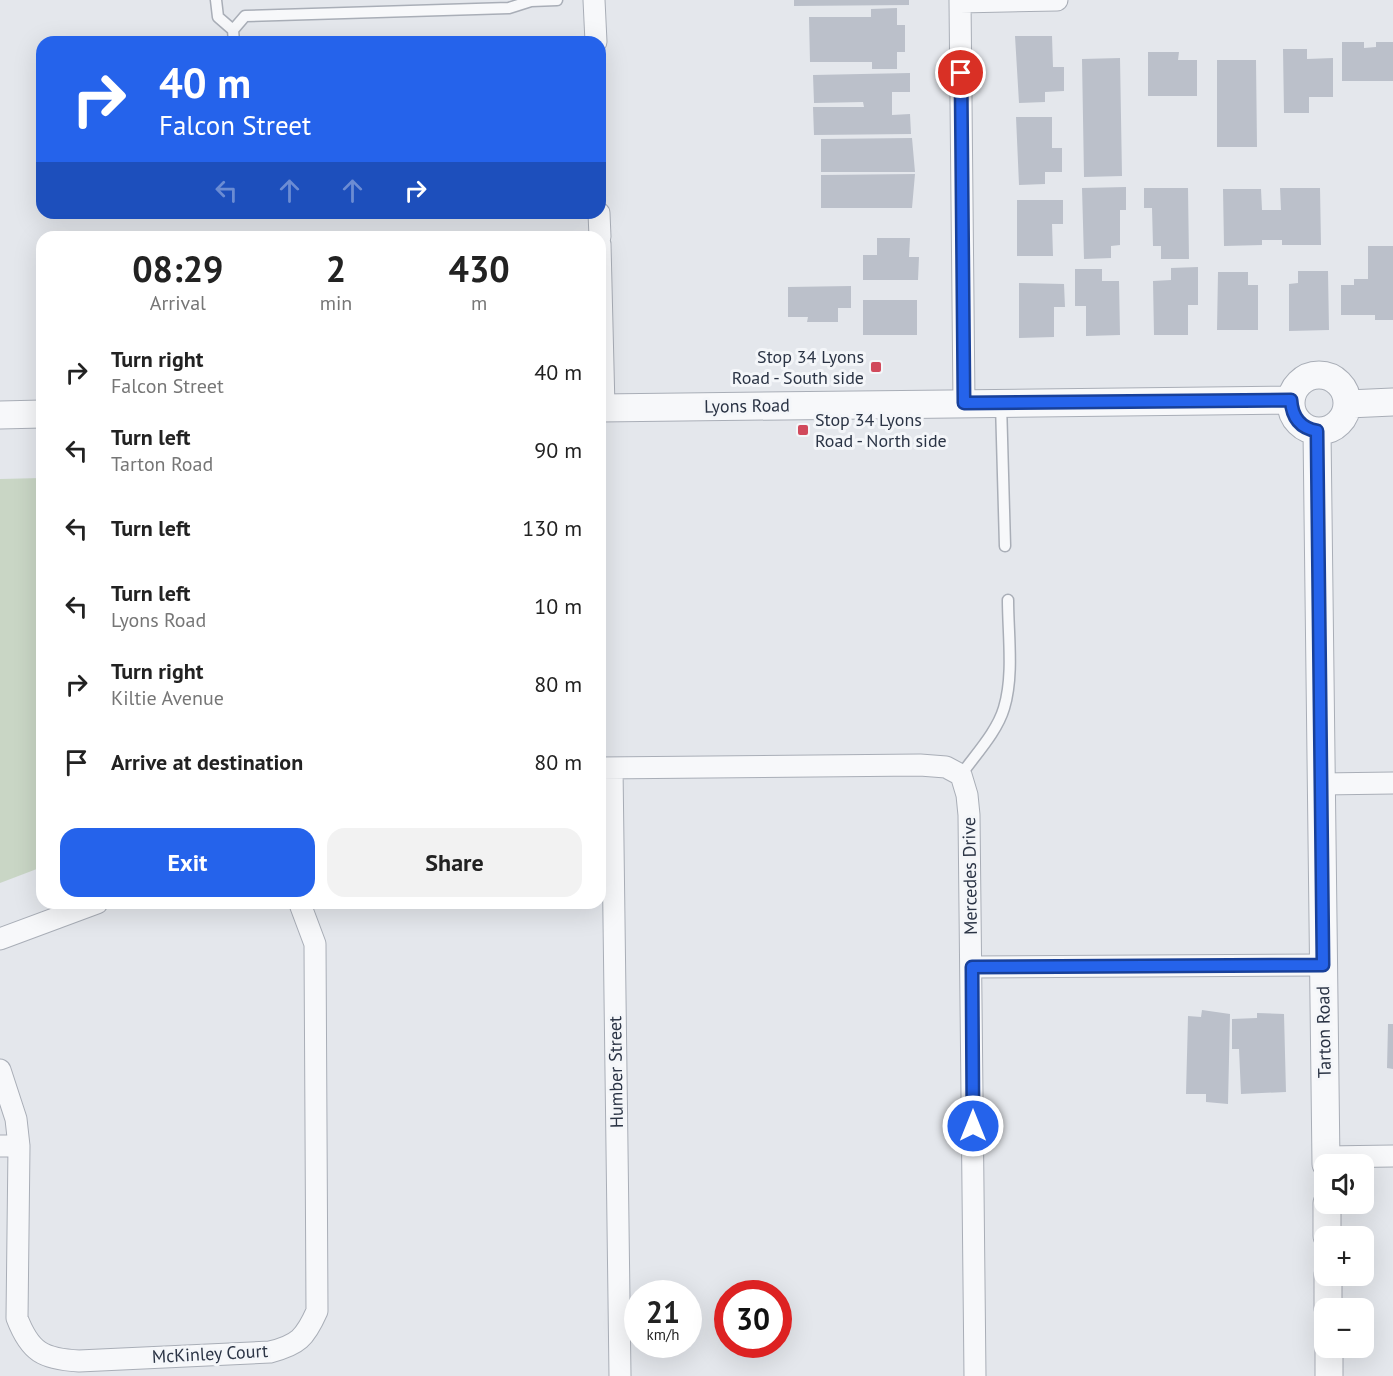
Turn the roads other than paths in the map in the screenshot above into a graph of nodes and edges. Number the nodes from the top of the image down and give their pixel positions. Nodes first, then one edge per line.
1 (216, 0) edge
2 (557, 0) edge
3 (594, 0) edge
4 (1056, 0) edge
5 (960, 1) edge
6 (509, 4) edge
7 (233, 30) junction
8 (234, 36) edge
9 (596, 36) edge
10 (1291, 400) junction
11 (1001, 402) junction
12 (1393, 402) edge
13 (964, 403) junction
14 (1348, 404) junction
15 (606, 408) edge
16 (36, 414) edge
17 (0, 415) edge
18 (1317, 431) junction
19 (1005, 546) dead end
20 (1008, 600) dead end
21 (606, 768) edge
22 (961, 775) junction
23 (1393, 783) edge
24 (1322, 784) junction
25 (81, 909) edge
26 (302, 909) edge
27 (0, 939) edge
28 (1323, 965) junction
29 (972, 967) junction
30 (0, 1070) edge
31 (10, 1146) edge
32 (1326, 1154) edge
33 (1393, 1156) edge
34 (1374, 1157) edge
35 (1329, 1358) edge
36 (620, 1376) edge
37 (975, 1376) edge
38 (1329, 1376) edge

1 - 7 lane
2 - 6 lane
3 - 9 street
4 - 5 street
5 - 13 street
6 - 7 lane
7 - 8 lane
10 - 11 street, Lyons Road
10 - 14 street
10 - 18 street
11 - 13 street, Lyons Road
11 - 19 lane
12 - 14 street
13 - 15 street, Lyons Road
14 - 18 street
16 - 17 street
18 - 24 street, Tarton Road
20 - 22 lane
21 - 22 street
21 - 36 street, Humber Street
22 - 29 street, Mercedes Drive
23 - 24 street
24 - 28 street, Tarton Road
25 - 27 street
26 - 31 street, McKinley Court
28 - 29 street
28 - 32 street, Tarton Road
29 - 37 street, Mercedes Drive
30 - 31 street, McKinley Court
33 - 34 street
35 - 38 street

